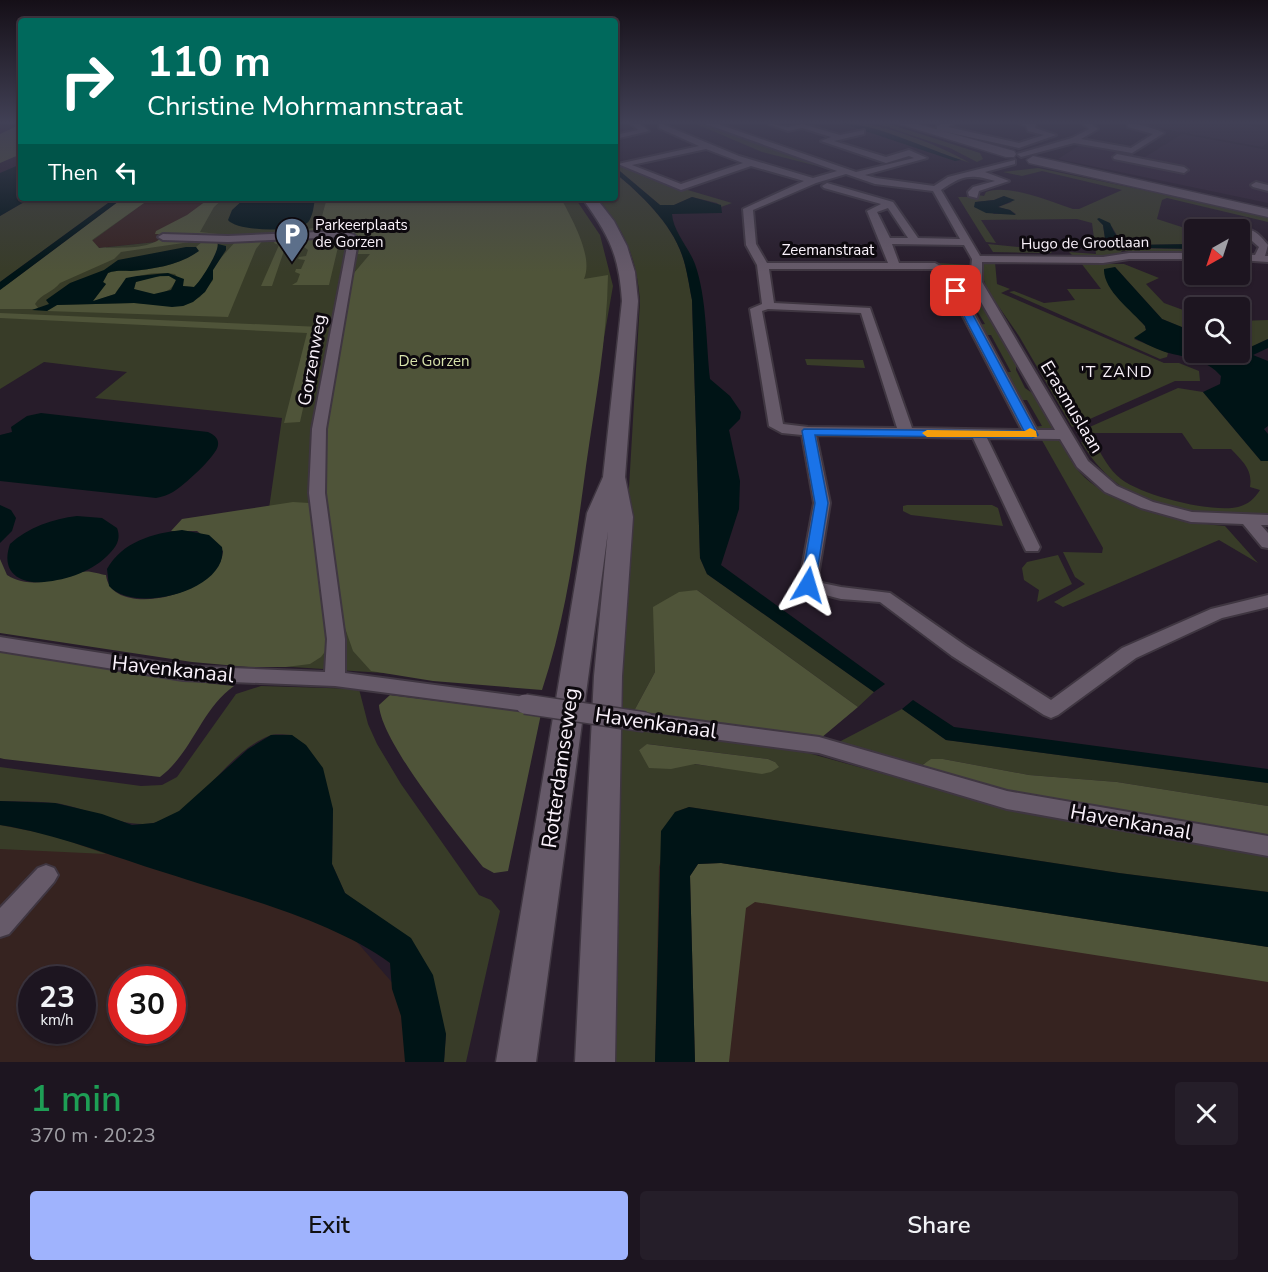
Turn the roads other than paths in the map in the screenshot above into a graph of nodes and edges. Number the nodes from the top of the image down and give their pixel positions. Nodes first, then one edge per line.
1 (644, 173) edge
2 (724, 173) edge
3 (781, 173) edge
4 (851, 173) joint
5 (972, 173) edge
6 (981, 173) edge
7 (1084, 173) edge
8 (813, 181) junction
9 (1256, 185) dead end
10 (827, 186) dead end
11 (1268, 188) edge
12 (936, 189) junction
13 (974, 196) dead end
14 (591, 201) edge
15 (891, 204) junction
16 (1268, 212) edge
17 (1250, 234) edge
18 (163, 237) dead end
19 (914, 240) junction
20 (886, 242) junction
21 (966, 242) junction
22 (1184, 256) edge
23 (1264, 259) edge
24 (977, 260) junction
25 (894, 265) junction
26 (763, 266) junction
27 (935, 266) dead end
28 (981, 292) junction
29 (768, 306) junction
30 (808, 431) junction
31 (906, 433) junction
32 (978, 434) junction
33 (1032, 435) junction
34 (1066, 435) junction
35 (614, 477) junction
36 (1248, 520) junction
37 (1268, 520) edge
38 (1268, 543) edge
39 (1032, 546) dead end
40 (1268, 602) edge
41 (0, 645) edge
42 (334, 679) junction
43 (1268, 846) edge
44 (46, 875) dead end
45 (0, 926) edge
46 (516, 1062) edge
47 (595, 1062) edge

1 - 2 street
3 - 8 street
4 - 8 street
4 - 12 street
5 - 12 street
6 - 13 street
7 - 16 main road
8 - 26 street
9 - 11 street
10 - 15 street
12 - 21 street, Erasmuslaan
14 - 35 main road, Rotterdamseweg
15 - 19 street
15 - 20 street, Zeemanstraat
17 - 23 street
18 - 42 street, Gorzenweg
19 - 20 street, Zeemanstraat
19 - 21 street, Zeemanstraat
20 - 25 street, Zeemanstraat
21 - 24 street, Erasmuslaan
22 - 24 street, Hugo de Grootlaan
24 - 28 street, Erasmuslaan
25 - 26 street, Zeemanstraat
25 - 27 street, Zeemanstraat
26 - 29 street
28 - 33 street
28 - 34 street, Erasmuslaan
29 - 30 street
29 - 31 street
30 - 31 street
30 - 40 street
31 - 32 street
32 - 33 street
32 - 39 street
33 - 34 street
34 - 36 street, Erasmuslaan
35 - 46 main road, Rotterdamseweg
35 - 47 main road, Rotterdamseweg
36 - 37 street, Erasmuslaan
36 - 38 street
41 - 42 street, Havenkanaal
42 - 43 street, Havenkanaal, bridge
44 - 45 street

